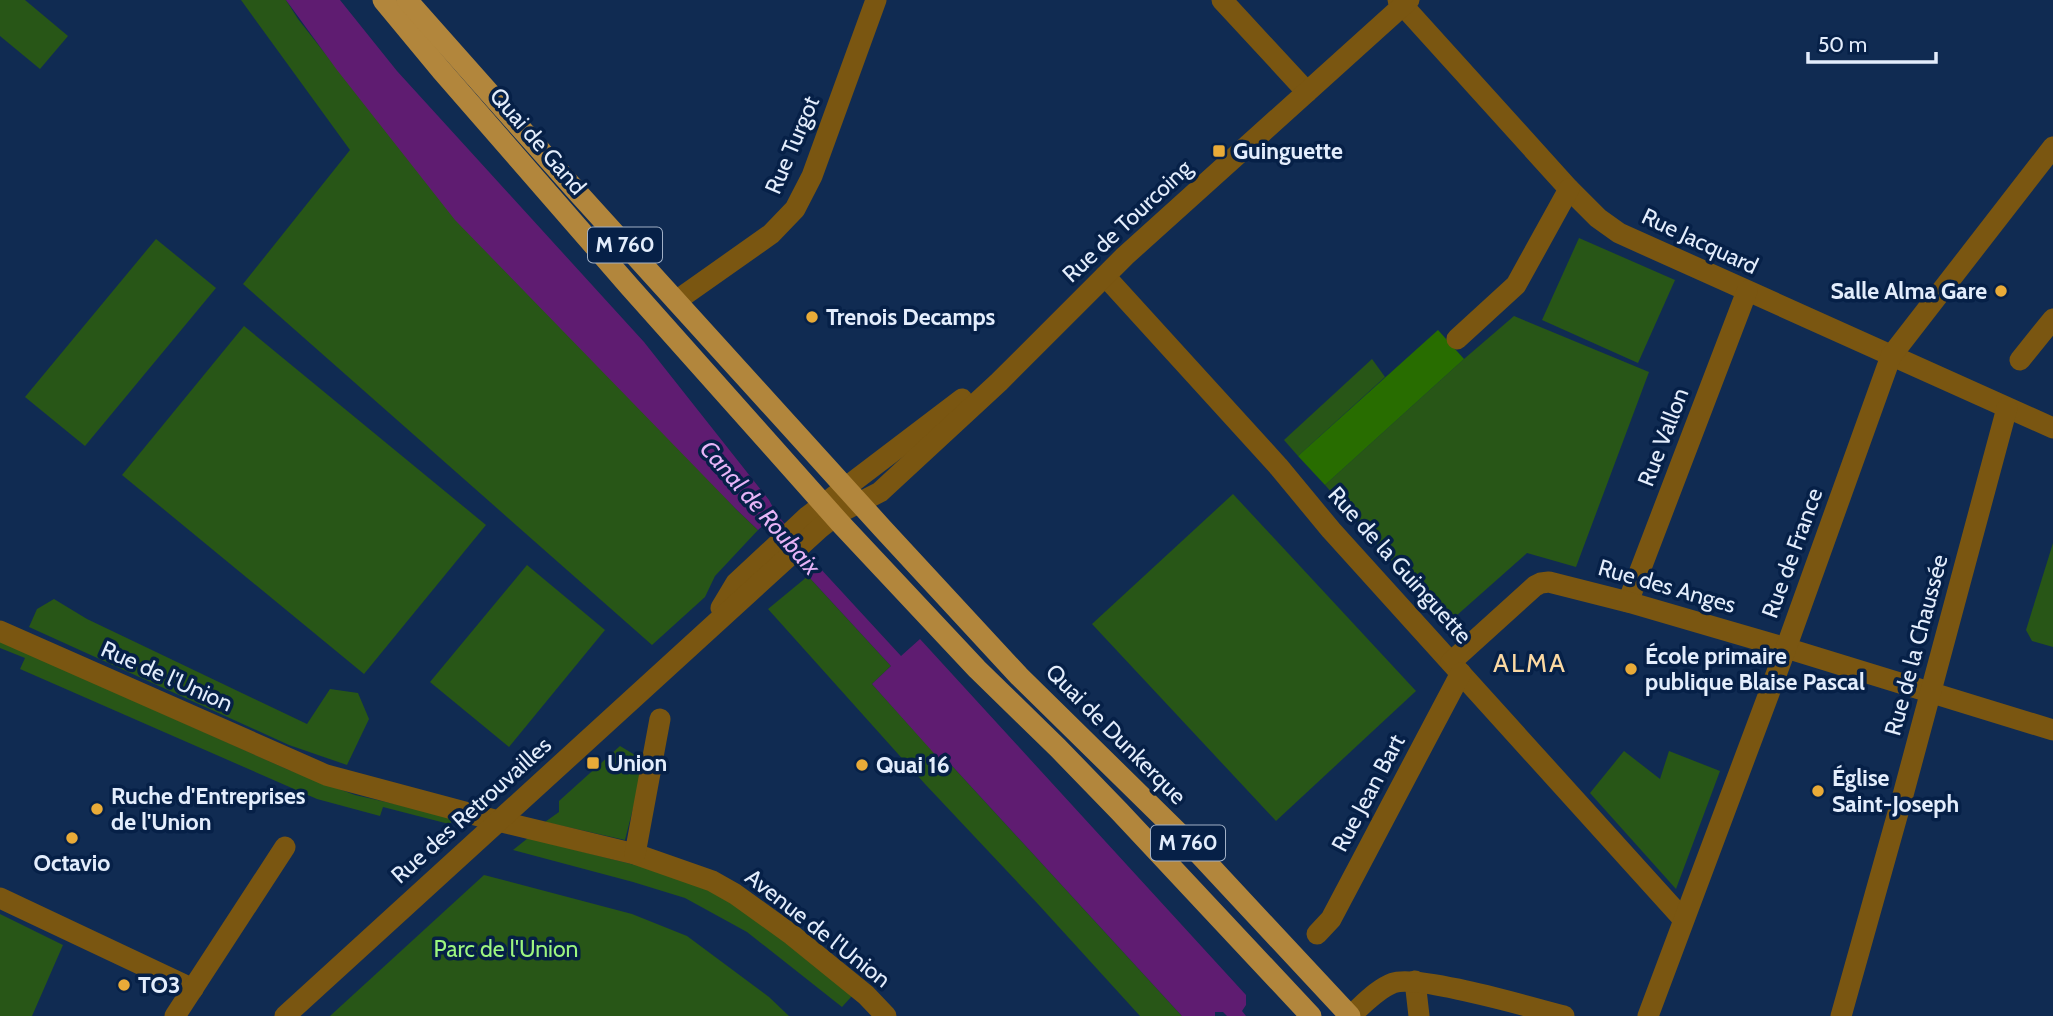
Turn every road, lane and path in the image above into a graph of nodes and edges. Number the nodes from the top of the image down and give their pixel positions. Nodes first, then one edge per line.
1 (383, 0) edge
2 (407, 0) edge
3 (876, 0) edge
4 (1222, 0) edge
5 (1403, 2) edge
6 (1307, 92) junction
7 (2053, 147) edge
8 (1569, 189) junction
9 (1105, 276) junction
10 (1748, 291) junction
11 (676, 301) junction
12 (2053, 319) edge
13 (1457, 339) dead end
14 (1891, 356) junction
15 (2020, 360) dead end
16 (2007, 408) junction
17 (2053, 428) edge
18 (853, 496) junction
19 (821, 516) junction
20 (757, 573) joint
21 (1628, 602) junction
22 (0, 631) edge
23 (1786, 648) junction
24 (1456, 667) junction
25 (1931, 693) junction
26 (660, 719) dead end
27 (2053, 730) edge
28 (312, 770) joint
29 (498, 821) junction
30 (285, 847) dead end
31 (635, 854) junction
32 (0, 898) edge
33 (1683, 919) junction
34 (1317, 934) dead end
35 (1415, 981) junction
36 (193, 989) junction
37 (175, 1016) edge
38 (285, 1016) edge
39 (886, 1016) edge
40 (1311, 1016) edge
41 (1350, 1016) edge
42 (1419, 1016) edge
43 (1564, 1016) edge
44 (1648, 1016) edge
45 (1841, 1016) edge

1 - 19 main road, Quai de Gand / M 760
2 - 11 main road, Quai de Gand / M 760
3 - 11 street, Rue Turgot
4 - 6 street
5 - 6 street, Rue de Tourcoing
5 - 8 street, Rue Jacquard
6 - 9 street, Rue de Tourcoing
7 - 14 street, Rue de France
8 - 10 street, Rue Jacquard
8 - 13 street
9 - 18 street, Rue de Tourcoing
9 - 24 street, Rue de la Guinguette
10 - 14 street, Rue Jacquard
10 - 21 street, Rue Vallon
11 - 18 main road, Quai de Gand / M 760
12 - 15 street
14 - 16 street, Rue Jacquard
14 - 23 street, Rue de France
16 - 17 street, Rue Jacquard
16 - 25 street, Rue de la Chaussée
18 - 19 street, Rue de Tourcoing
18 - 41 main road, Quai de Dunkerque / M 760
19 - 20 street, Rue de Tourcoing
19 - 40 main road, M 760
20 - 29 street, Rue des Retrouvailles
21 - 23 street, Rue des Anges
21 - 24 street, Rue des Anges
22 - 28 street, Rue de l'Union
23 - 25 street, Rue des Anges
23 - 33 street, Rue de France
24 - 33 street, Rue de la Guinguette
24 - 34 street, Rue Jean Bart
25 - 27 street, Rue des Anges
25 - 45 street, Rue de la Chaussée
26 - 31 street
28 - 29 street, Avenue de l'Union
29 - 31 street, Avenue de l'Union
29 - 38 street, Rue des Retrouvailles
30 - 36 street
31 - 39 street, Avenue de l'Union
32 - 36 street
33 - 44 street, Rue de France
35 - 41 street
35 - 42 street
35 - 43 street
36 - 37 street

